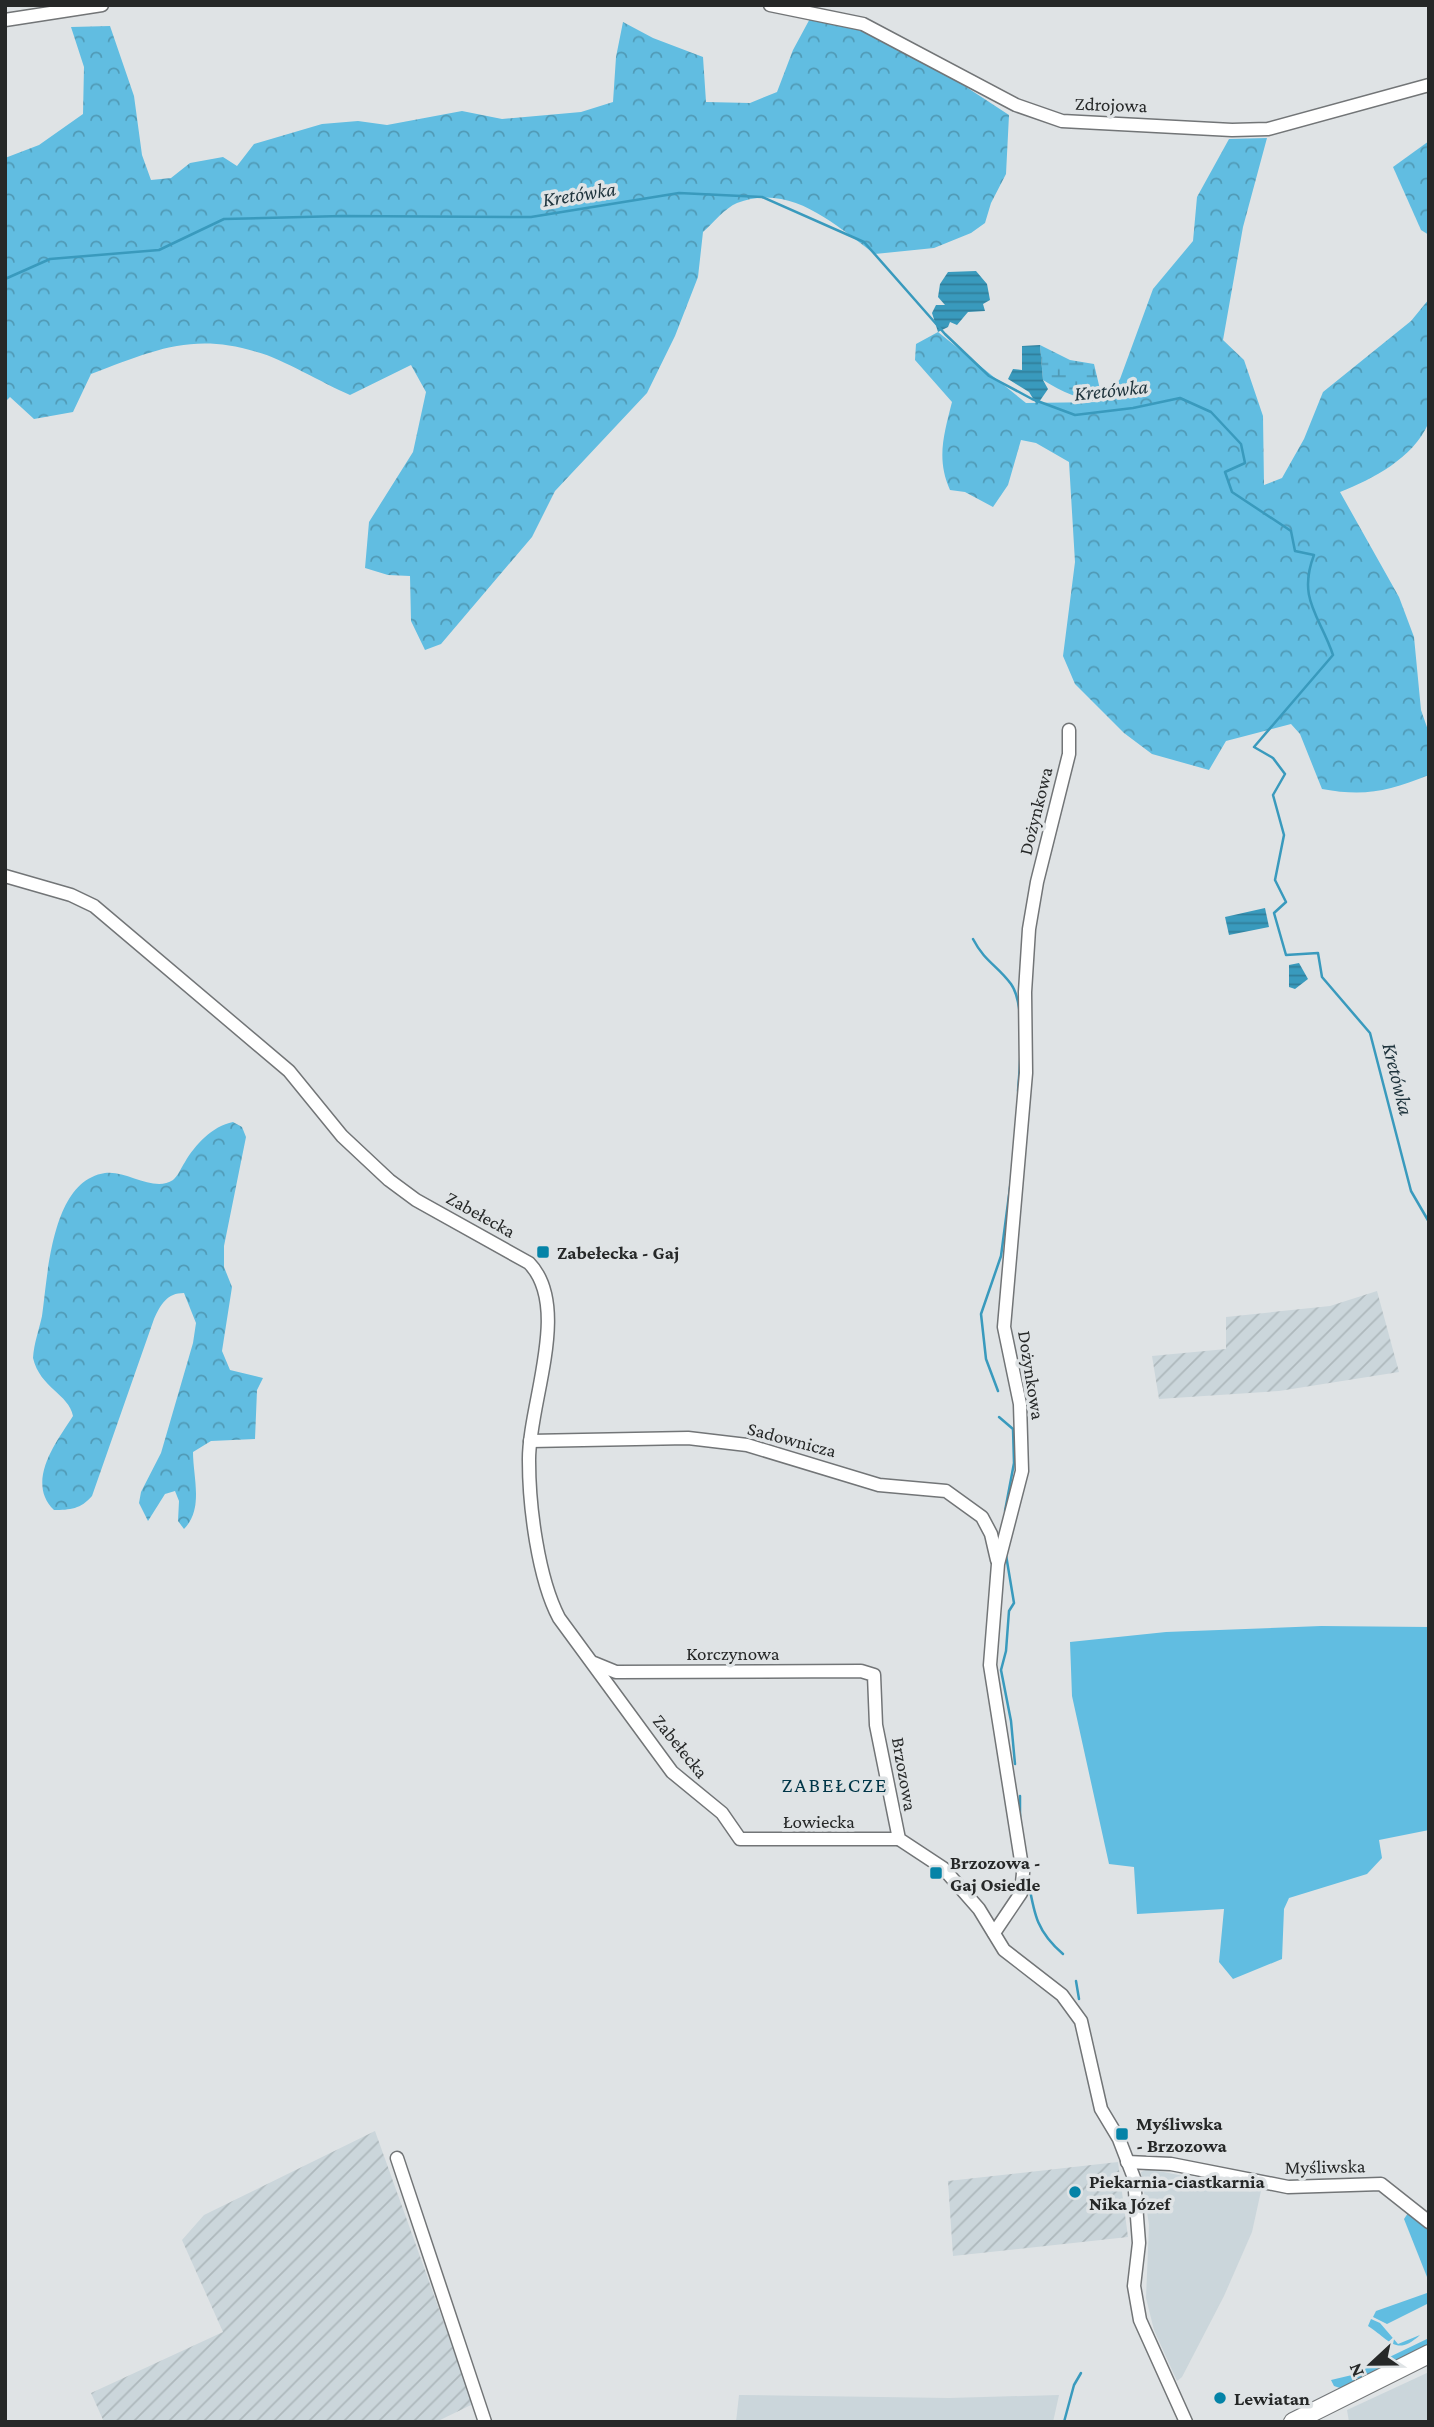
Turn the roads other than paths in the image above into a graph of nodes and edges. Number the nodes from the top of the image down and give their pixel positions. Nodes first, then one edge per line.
1 (102, 5) edge
2 (770, 5) edge
3 (5, 20) edge
4 (1429, 85) edge
5 (1069, 730) dead end
6 (5, 877) edge
7 (530, 1441) junction
8 (998, 1564) junction
9 (594, 1663) junction
10 (874, 1675) joint
11 (740, 1839) joint
12 (899, 1839) junction
13 (993, 1933) junction
14 (397, 2158) dead end
15 (1127, 2162) junction
16 (1429, 2222) edge
17 (1429, 2354) edge
18 (485, 2422) edge
19 (1186, 2422) edge
20 (1293, 2422) edge

1 - 3 street
2 - 4 street, Zdrojowa
5 - 8 street, Dożynkowa
6 - 7 street, Zabełecka
7 - 8 street, Sadownicza
7 - 9 street, Zabełecka
8 - 13 street, Dożynkowa
9 - 10 street, Korczynowa
9 - 11 street, Zabełecka
10 - 12 street, Brzozowa
11 - 12 street, Łowiecka
12 - 13 street, Brzozowa
13 - 15 street, Brzozowa
14 - 18 street
15 - 16 street, Myśliwska
15 - 19 street
17 - 20 main road

